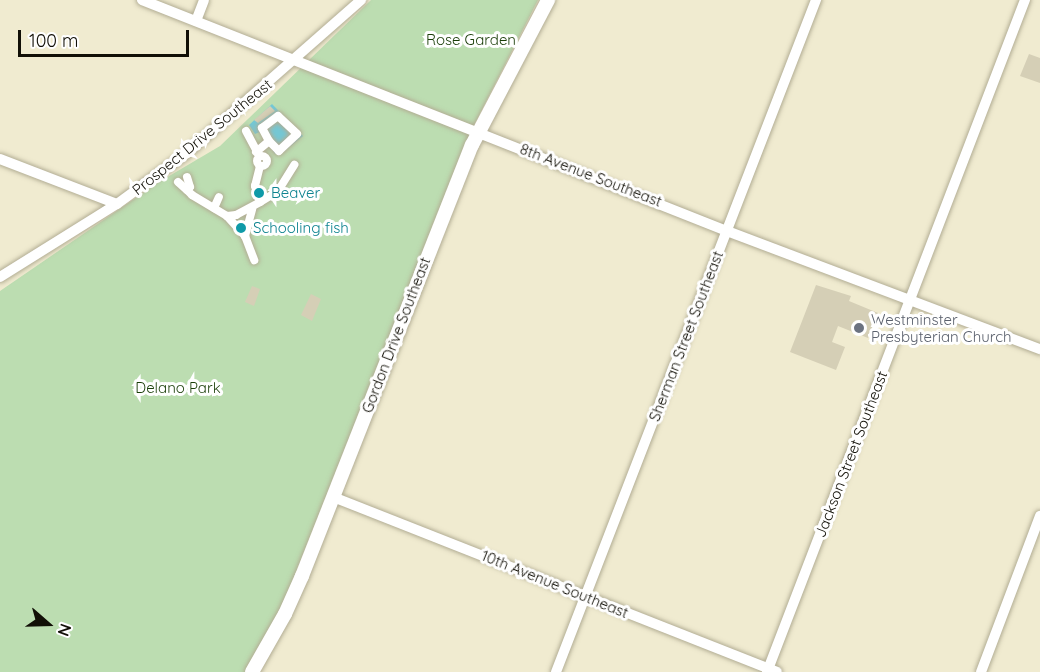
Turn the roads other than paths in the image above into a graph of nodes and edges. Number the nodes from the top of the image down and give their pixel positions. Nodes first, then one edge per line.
1 (142, 0) edge
2 (204, 0) edge
3 (361, 0) edge
4 (548, 0) edge
5 (816, 0) edge
6 (1025, 0) edge
7 (196, 21) junction
8 (295, 62) junction
9 (246, 131) dead end
10 (479, 132) junction
11 (270, 141) dead end
12 (259, 158) junction
13 (0, 159) edge
14 (294, 165) dead end
15 (187, 177) dead end
16 (178, 182) dead end
17 (187, 190) junction
18 (219, 196) dead end
19 (260, 202) junction
20 (117, 204) junction
21 (214, 208) junction
22 (252, 209) junction
23 (227, 216) junction
24 (727, 231) junction
25 (245, 236) junction
26 (254, 260) dead end
27 (0, 277) edge
28 (911, 298) junction
29 (1040, 349) edge
30 (333, 497) junction
31 (1040, 516) edge
32 (586, 597) junction
33 (771, 671) edge
34 (252, 672) edge
35 (556, 672) edge
36 (981, 672) edge

1 - 7 street, 8th Avenue Southeast
2 - 7 street
3 - 8 street, Prospect Drive Southeast
4 - 10 street, Gordon Drive Southeast
5 - 24 street, Sherman Street Southeast
6 - 28 street, Jackson Street Southeast
7 - 8 street, 8th Avenue Southeast
8 - 10 street, 8th Avenue Southeast
8 - 20 street, Prospect Drive Southeast
9 - 12 street
10 - 24 street, 8th Avenue Southeast
10 - 30 street, Gordon Drive Southeast
11 - 12 street
12 - 19 street
13 - 20 street
14 - 19 street
15 - 17 street
16 - 17 street
17 - 21 street
18 - 21 street
19 - 22 street
20 - 27 street, Prospect Drive Southeast
21 - 23 street
22 - 23 street
22 - 25 street
23 - 25 street
24 - 28 street, 8th Avenue Southeast
24 - 32 street, Sherman Street Southeast
25 - 26 street
28 - 29 street, 8th Avenue Southeast
28 - 33 street, Jackson Street Southeast
30 - 32 street, 10th Avenue Southeast
30 - 34 street, Gordon Drive Southeast
31 - 36 street
32 - 33 street, 10th Avenue Southeast
32 - 35 street, Sherman Street Southeast

